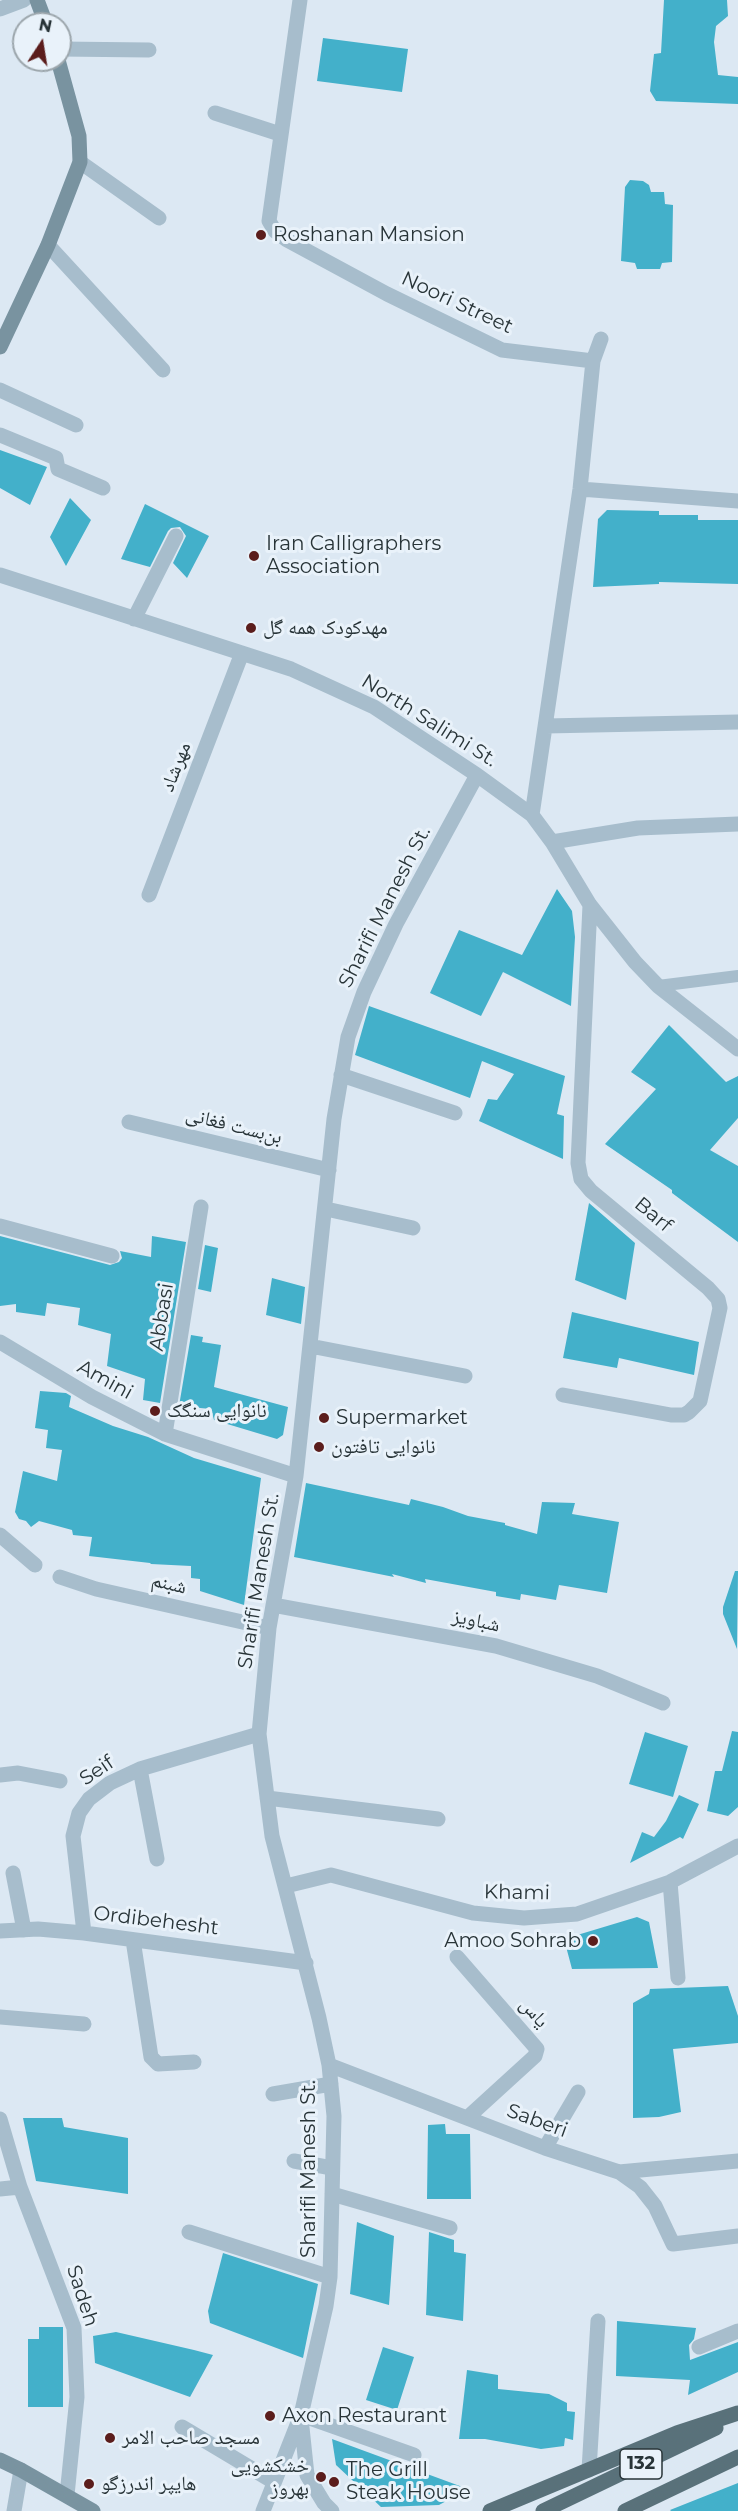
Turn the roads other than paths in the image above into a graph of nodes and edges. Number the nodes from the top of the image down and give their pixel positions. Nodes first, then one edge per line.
1 (24, 0) edge
2 (300, 0) edge
3 (0, 9) edge
4 (72, 48) edge
5 (149, 50) dead end
6 (61, 72) edge
7 (215, 113) dead end
8 (280, 134) junction
9 (80, 162) junction
10 (159, 218) dead end
11 (48, 245) junction
12 (602, 339) dead end
13 (0, 347) edge
14 (593, 362) junction
15 (164, 370) dead end
16 (0, 390) edge
17 (76, 424) dead end
18 (0, 435) edge
19 (103, 488) dead end
20 (580, 489) junction
21 (738, 501) edge
22 (176, 536) dead end
23 (0, 574) edge
24 (134, 619) junction
25 (242, 653) junction
26 (738, 722) edge
27 (546, 726) junction
28 (477, 775) junction
29 (532, 815) junction
30 (738, 824) edge
31 (552, 842) junction
32 (149, 895) dead end
33 (590, 905) junction
34 (738, 976) edge
35 (658, 986) junction
36 (738, 1049) edge
37 (341, 1075) junction
38 (455, 1113) dead end
39 (129, 1122) dead end
40 (329, 1170) junction
41 (201, 1207) dead end
42 (326, 1209) junction
43 (0, 1226) edge
44 (413, 1227) dead end
45 (112, 1256) dead end
46 (0, 1342) edge
47 (310, 1346) junction
48 (465, 1376) dead end
49 (563, 1395) dead end
50 (165, 1434) junction
51 (296, 1476) junction
52 (0, 1535) edge
53 (35, 1565) dead end
54 (60, 1577) dead end
55 (273, 1605) junction
56 (270, 1628) junction
57 (663, 1703) dead end
58 (259, 1734) junction
59 (141, 1769) junction
60 (0, 1775) edge
61 (60, 1781) dead end
62 (267, 1798) junction
63 (438, 1819) dead end
64 (738, 1846) edge
65 (157, 1859) dead end
66 (13, 1873) dead end
67 (670, 1882) junction
68 (286, 1886) junction
69 (24, 1930) junction
70 (0, 1931) edge
71 (84, 1933) junction
72 (134, 1940) junction
73 (457, 1957) dead end
74 (306, 1963) junction
75 (678, 1978) dead end
76 (0, 2017) edge
77 (84, 2024) dead end
78 (194, 2062) dead end
79 (329, 2065) junction
80 (331, 2084) junction
81 (578, 2092) dead end
82 (273, 2094) dead end
83 (467, 2118) junction
84 (0, 2119) edge
85 (545, 2148) junction
86 (738, 2161) edge
87 (294, 2162) dead end
88 (332, 2168) junction
89 (619, 2172) junction
90 (20, 2187) junction
91 (0, 2189) edge
92 (332, 2194) junction
93 (450, 2228) dead end
94 (189, 2232) dead end
95 (738, 2236) edge
96 (330, 2277) junction
97 (598, 2322) dead end
98 (738, 2331) edge
99 (699, 2347) dead end
100 (738, 2413) edge
101 (301, 2415) junction
102 (738, 2418) edge
103 (182, 2427) dead end
104 (414, 2456) dead end
105 (738, 2457) edge
106 (0, 2460) edge
107 (21, 2470) junction
108 (589, 2470) junction
109 (274, 2482) junction
110 (67, 2494) junction
111 (86, 2509) edge
112 (14, 2511) edge
113 (262, 2511) edge
114 (332, 2511) edge
115 (490, 2511) edge
116 (543, 2511) edge
117 (625, 2511) edge

1 - 3 street
2 - 8 street, Noori Street
4 - 5 street
6 - 9 main road
7 - 8 street
8 - 14 street, Noori Street
9 - 10 street
9 - 11 main road
11 - 13 main road
11 - 15 street
12 - 14 street
14 - 20 street
16 - 17 street
18 - 19 street
20 - 21 street
20 - 27 street
22 - 24 street
23 - 24 street, North Salimi St.
24 - 25 street, North Salimi St.
25 - 28 street, North Salimi St.
25 - 32 street, مهرشاد
26 - 27 street
27 - 29 street
28 - 29 street, North Salimi St.
28 - 37 street, Sharifi Manesh St.
29 - 31 street, North Salimi St.
30 - 31 street
31 - 33 street, North Salimi St.
33 - 35 street, North Salimi St.
33 - 49 street, Barf
34 - 35 lane
35 - 36 street, North Salimi St.
37 - 38 street
37 - 40 street, Sharifi Manesh St.
39 - 40 street, بن‌بست فغانی
40 - 42 street, Sharifi Manesh St.
41 - 50 street, Abbasi
42 - 44 street
42 - 47 street, Sharifi Manesh St.
43 - 45 street
46 - 50 street, Amini
47 - 48 street
47 - 51 street, Sharifi Manesh St.
50 - 51 street, Amini
51 - 55 street, Sharifi Manesh St.
52 - 53 street
54 - 56 street, شبنم
55 - 56 street, Sharifi Manesh St.
55 - 57 street, شباویز
56 - 58 street, Sharifi Manesh St.
58 - 59 street, Seif
58 - 62 street, Sharifi Manesh St.
59 - 65 street
59 - 71 street, Seif
60 - 61 street
62 - 63 street
62 - 68 street, Sharifi Manesh St.
64 - 67 street, Khami
66 - 69 street
67 - 68 street, Khami
67 - 75 street
68 - 74 street, Sharifi Manesh St.
69 - 70 street, Ordibehesht
69 - 71 street, Ordibehesht
71 - 72 street, Ordibehesht
72 - 74 street, Ordibehesht
72 - 78 street
73 - 83 street, یاس
74 - 79 street, Sharifi Manesh St.
76 - 77 street
79 - 80 street, Sharifi Manesh St.
79 - 83 street, Saberi
80 - 82 street
80 - 88 street, Sharifi Manesh St.
81 - 85 street
83 - 85 street, Saberi
84 - 90 street, Sadeh
85 - 89 street, Saberi
86 - 89 street, Saberi
87 - 88 street
88 - 92 street, Sharifi Manesh St.
89 - 95 street
90 - 91 street
90 - 110 street, Sadeh
92 - 93 street
92 - 96 street, Sharifi Manesh St.
94 - 96 street
96 - 101 street, Sharifi Manesh St.
97 - 108 street
98 - 99 street
100 - 108 main road
101 - 104 street
101 - 109 street
101 - 114 street
102 - 116 main road, 132
103 - 109 street
105 - 117 main road, 132
106 - 107 main road
107 - 110 main road
107 - 112 street
108 - 115 main road
109 - 113 street
110 - 111 main road

